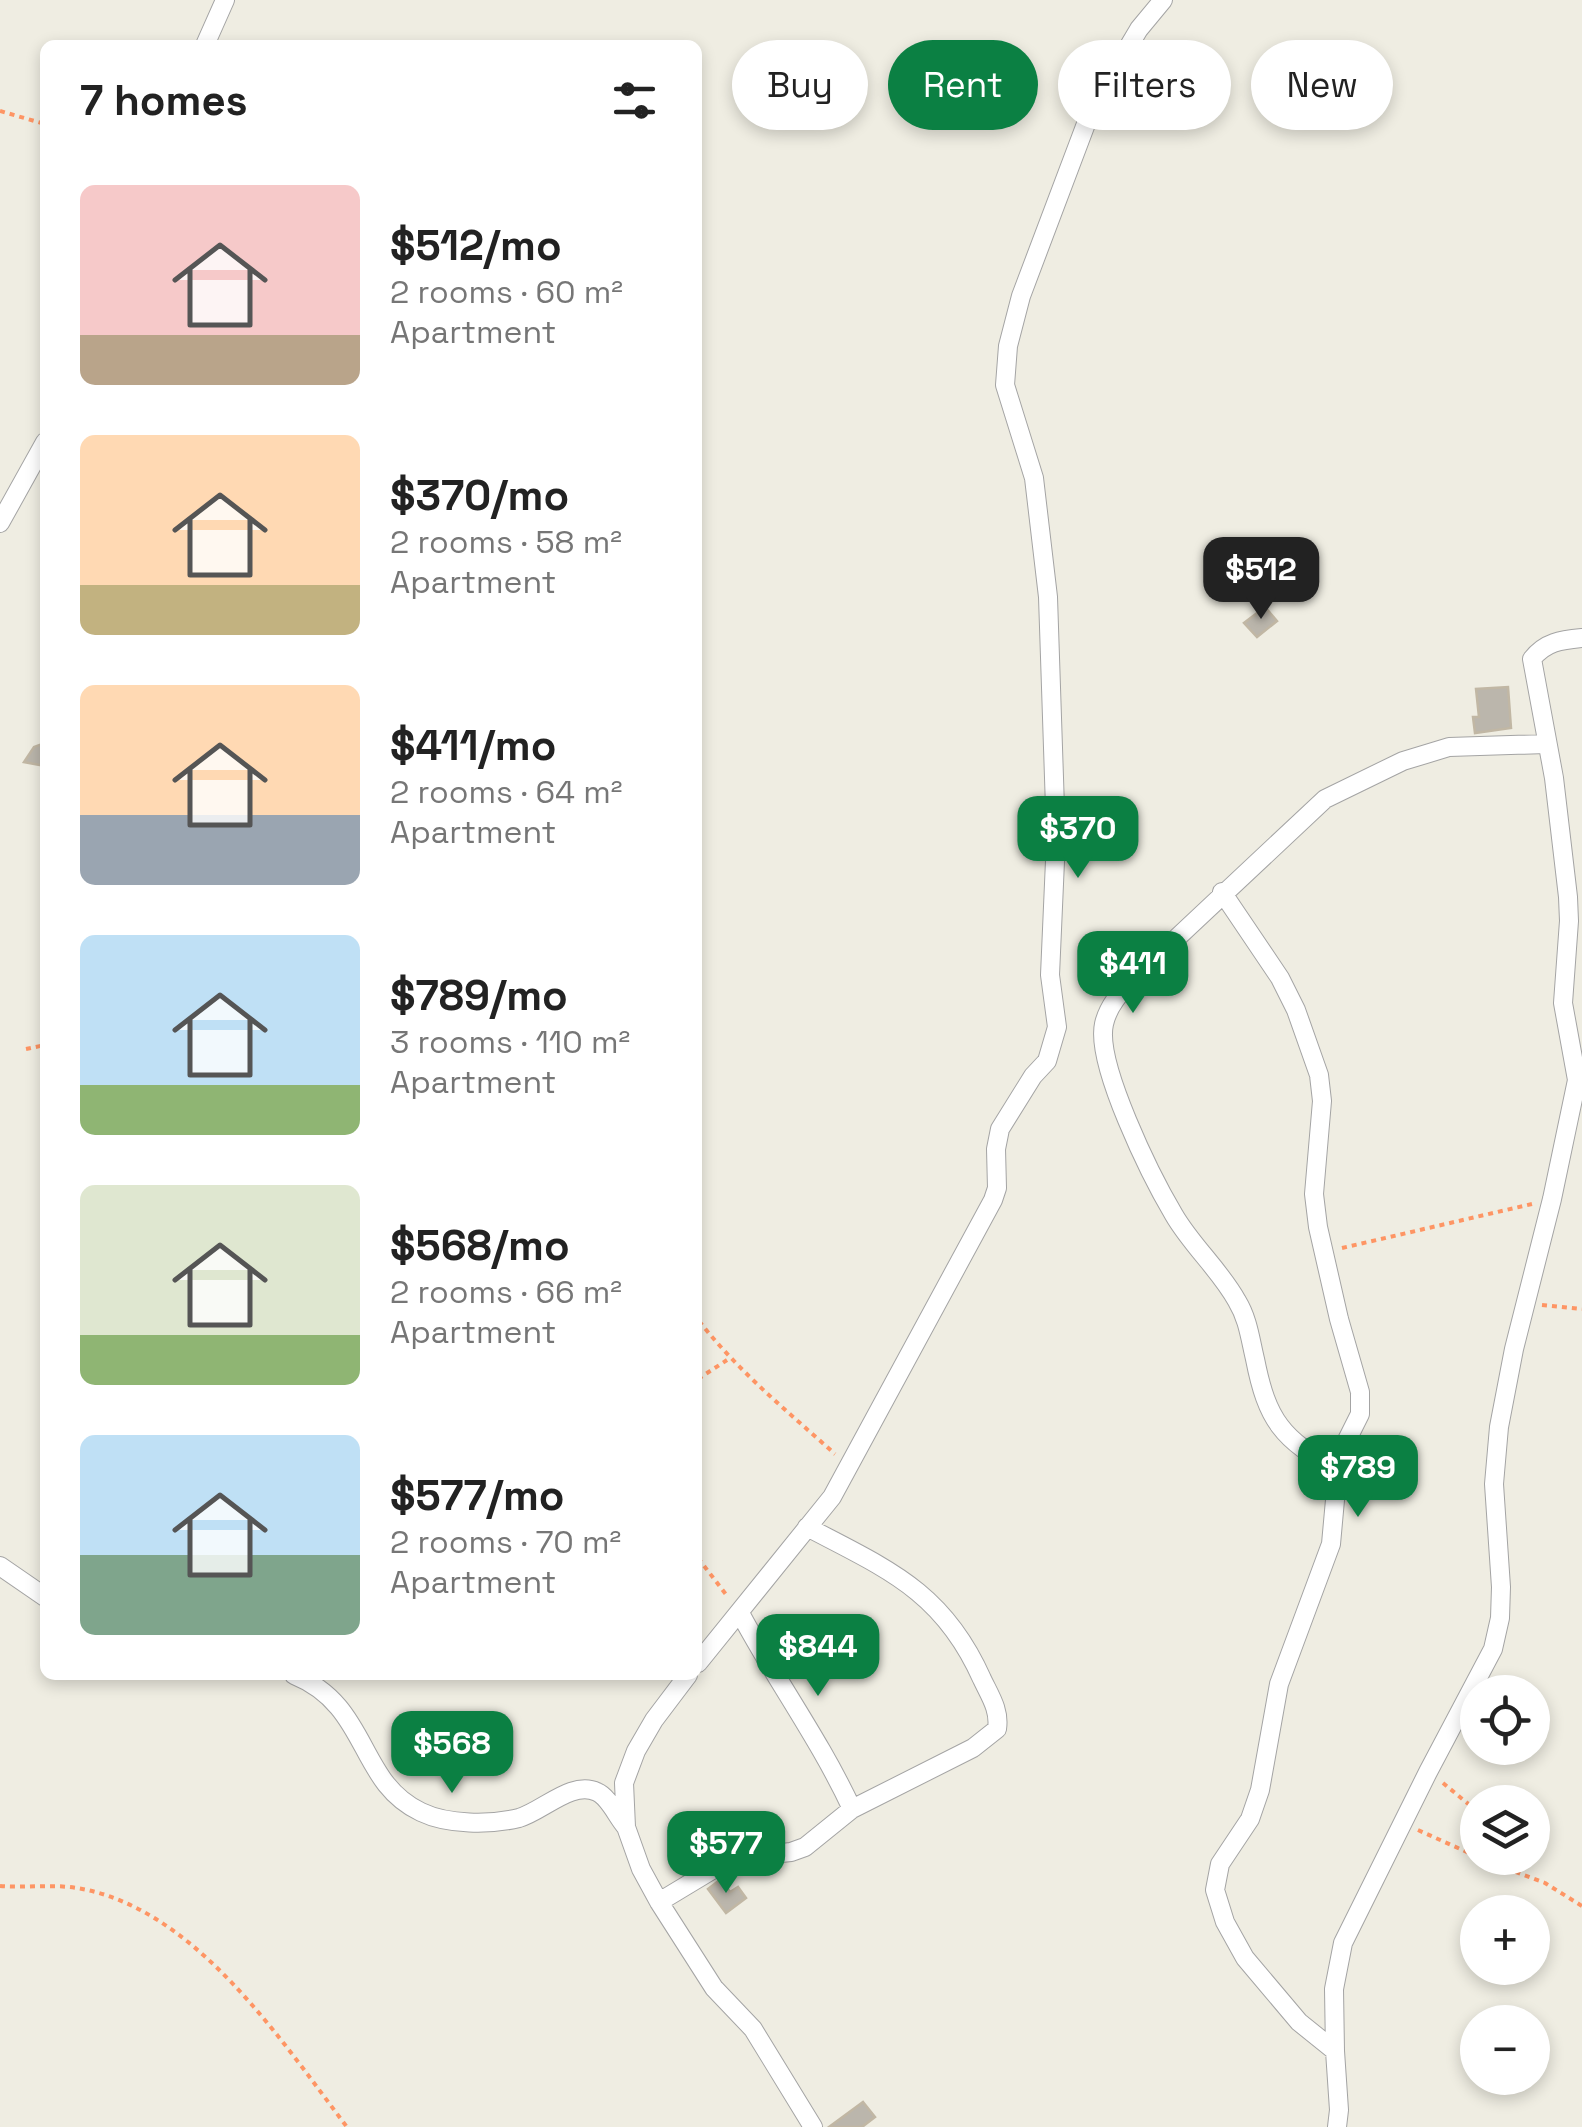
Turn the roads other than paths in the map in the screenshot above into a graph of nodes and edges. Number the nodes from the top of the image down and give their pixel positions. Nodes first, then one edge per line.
1 (225, 0) edge
2 (1163, 0) edge
3 (207, 40) edge
4 (40, 451) edge
5 (0, 523) edge
6 (1582, 638) edge
7 (1546, 744) junction
8 (1222, 892) junction
9 (1337, 1469) junction
10 (808, 1526) junction
11 (0, 1566) edge
12 (40, 1594) edge
13 (740, 1613) junction
14 (702, 1659) edge
15 (302, 1680) edge
16 (684, 1680) edge
17 (852, 1808) junction
18 (626, 1827) junction
19 (659, 1902) junction
20 (1335, 2051) junction
21 (813, 2127) edge
22 (1337, 2127) edge

1 - 3 street
2 - 10 street
4 - 5 street
6 - 7 street
7 - 8 street
7 - 20 street
8 - 9 street
8 - 9 street
9 - 20 street
10 - 13 street
10 - 17 street
11 - 12 street
13 - 14 street
13 - 17 street
15 - 18 street
16 - 18 street
17 - 19 street
18 - 19 street
19 - 21 street
20 - 22 street

